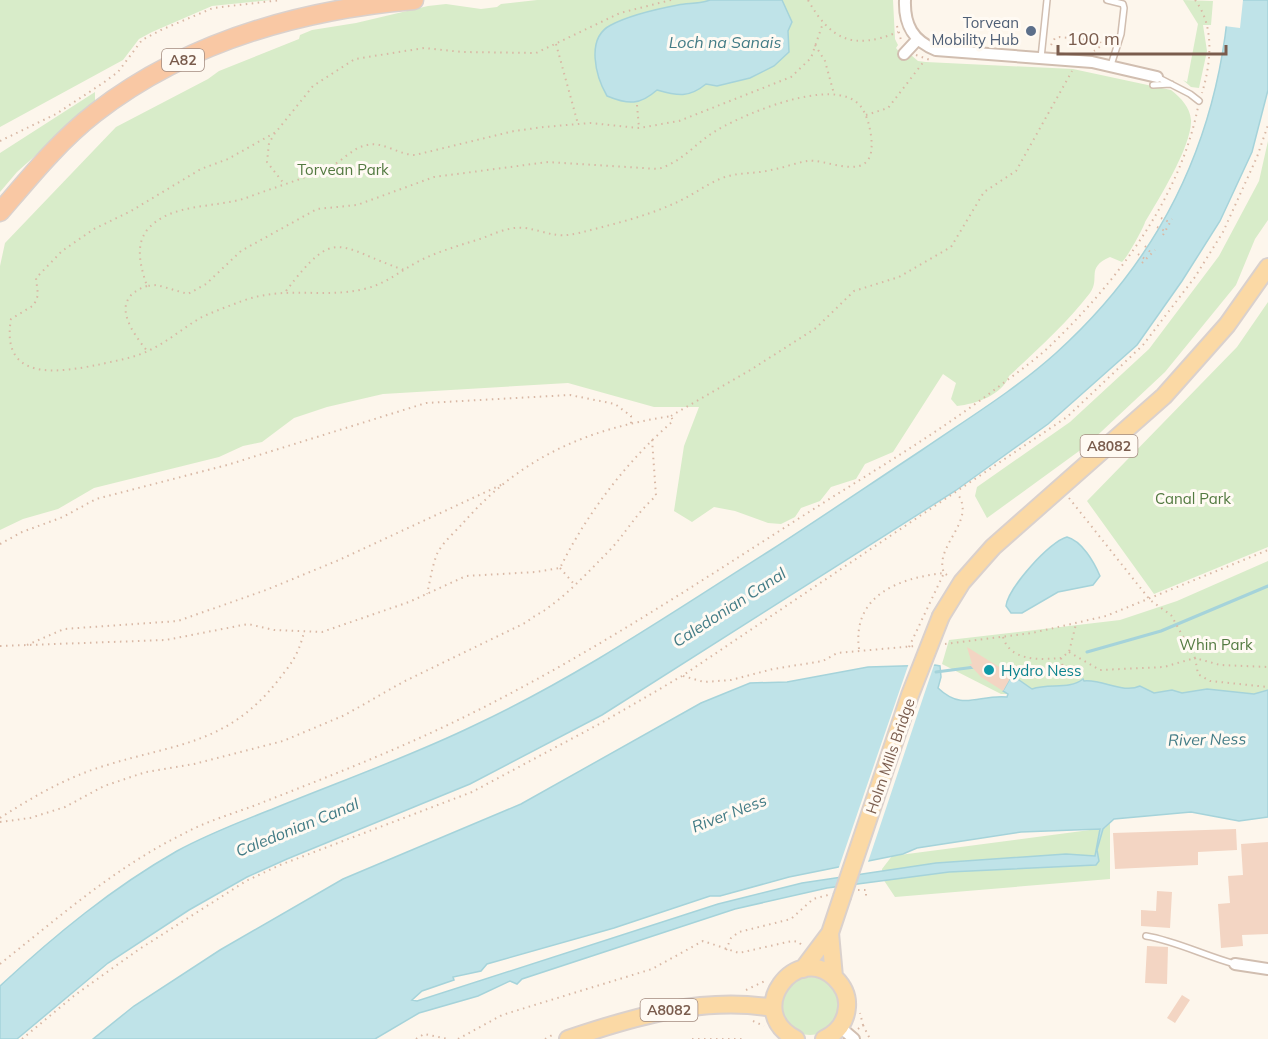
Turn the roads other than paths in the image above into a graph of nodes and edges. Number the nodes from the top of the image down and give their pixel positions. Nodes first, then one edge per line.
1 (414, 0) edge
2 (905, 0) edge
3 (1047, 0) edge
4 (1107, 0) edge
5 (917, 40) junction
6 (904, 54) dead end
7 (1041, 58) junction
8 (1111, 65) junction
9 (1155, 81) joint
10 (1199, 101) road end
11 (0, 212) edge
12 (1268, 267) edge
13 (830, 933) junction
14 (1146, 936) dead end
15 (1235, 964) joint
16 (803, 969) junction
17 (1268, 969) edge
18 (834, 977) junction
19 (773, 1008) junction
20 (840, 1027) junction
21 (568, 1039) edge
22 (796, 1039) edge
23 (824, 1039) edge
24 (854, 1039) edge

1 - 11 highway, A82
2 - 5 street
3 - 7 lane
4 - 8 lane
5 - 6 street
5 - 7 street
7 - 8 street
8 - 9 street
9 - 10 lane
12 - 13 main road, Holm Mills Bridge / A8082, bridge
13 - 16 main road, A8082
13 - 18 main road, A8082
14 - 15 lane
15 - 17 street
16 - 18 main road
16 - 19 main road, A8082
18 - 20 main road, A8082
19 - 21 main road, A8082
19 - 22 main road
20 - 23 main road
20 - 24 street

